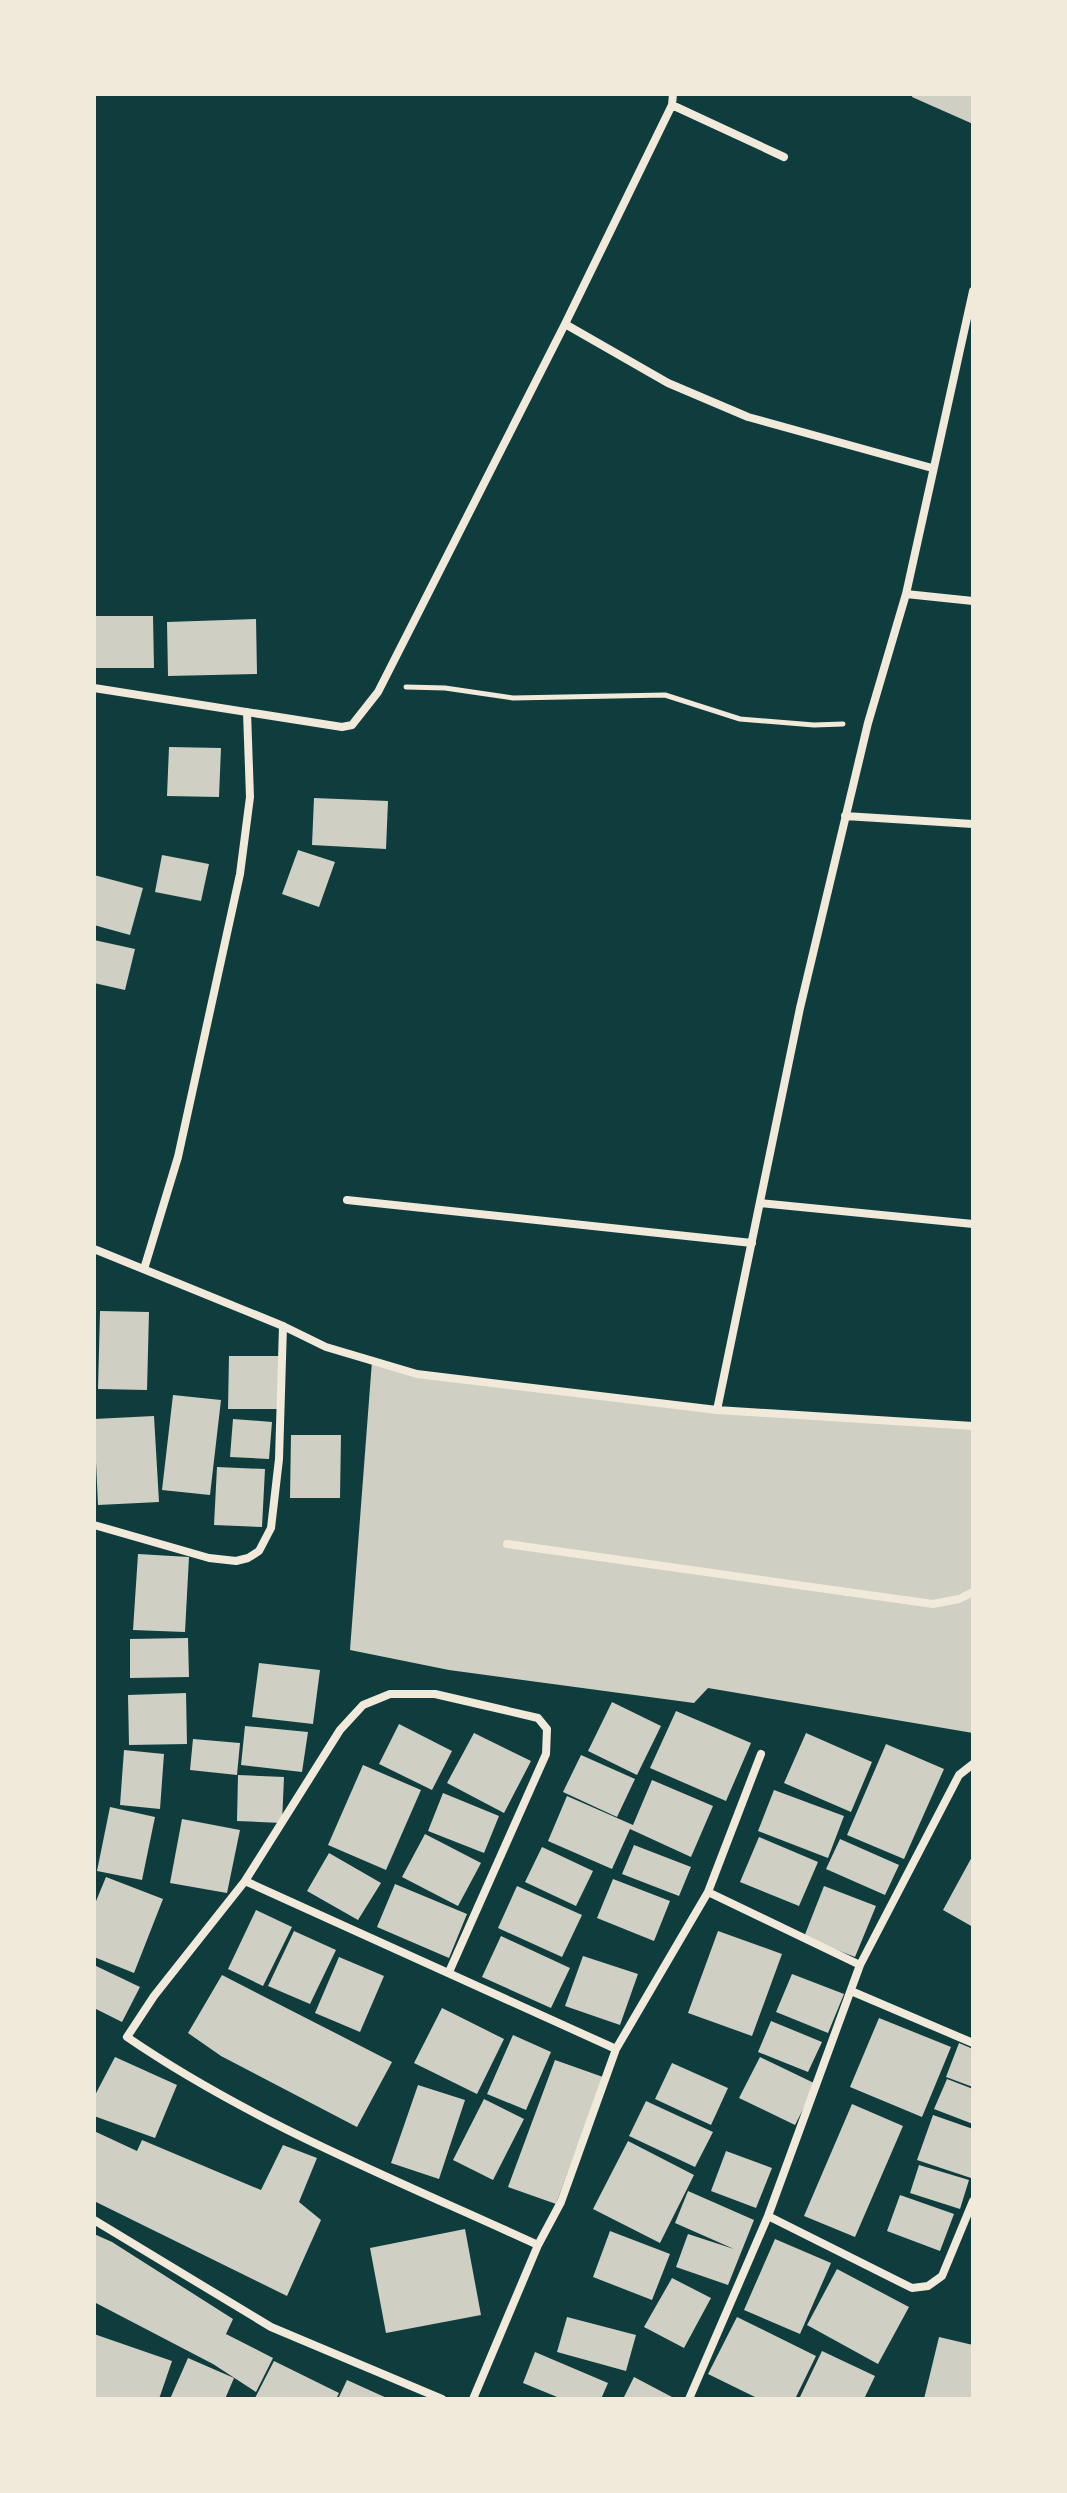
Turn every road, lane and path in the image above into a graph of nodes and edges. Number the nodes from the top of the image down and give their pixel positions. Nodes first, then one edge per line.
1 (673, 94) edge
2 (672, 105) junction
3 (784, 157) dead end
4 (973, 291) edge
5 (565, 324) junction
6 (932, 468) junction
7 (906, 594) junction
8 (973, 601) edge
9 (94, 688) edge
10 (378, 692) junction
11 (247, 712) junction
12 (868, 723) junction
13 (845, 816) junction
14 (973, 824) edge
15 (347, 1200) dead end
16 (760, 1203) junction
17 (973, 1224) edge
18 (752, 1243) junction
19 (94, 1249) edge
20 (144, 1269) junction
21 (283, 1326) junction
22 (717, 1410) junction
23 (973, 1426) edge
24 (94, 1525) edge
25 (507, 1544) dead end
26 (973, 1592) edge
27 (761, 1754) dead end
28 (973, 1764) edge
29 (245, 1881) junction
30 (708, 1892) junction
31 (860, 1965) junction
32 (449, 1972) junction
33 (851, 1991) junction
34 (973, 2043) edge
35 (616, 2049) junction
36 (973, 2201) edge
37 (768, 2216) junction
38 (94, 2220) edge
39 (538, 2245) junction
40 (442, 2399) edge
41 (473, 2399) edge
42 (689, 2399) edge

1 - 2 street
2 - 3 street
2 - 5 street
4 - 6 street
5 - 6 street
5 - 10 street
6 - 7 street
7 - 8 street
7 - 12 street
9 - 11 street
10 - 11 street
10 - 12 path
11 - 20 street
12 - 13 street
13 - 14 street
13 - 16 street
15 - 18 street
16 - 17 street
16 - 18 street
18 - 22 street
19 - 20 street
20 - 21 street
21 - 22 street
21 - 24 street
22 - 23 street
25 - 26 street
27 - 30 street
28 - 31 street
29 - 32 street
29 - 32 street
29 - 39 street
30 - 31 street
30 - 35 street
31 - 33 street
32 - 35 street
33 - 34 street
33 - 37 street
35 - 39 street
36 - 37 street
37 - 42 street
38 - 40 street
39 - 41 street

